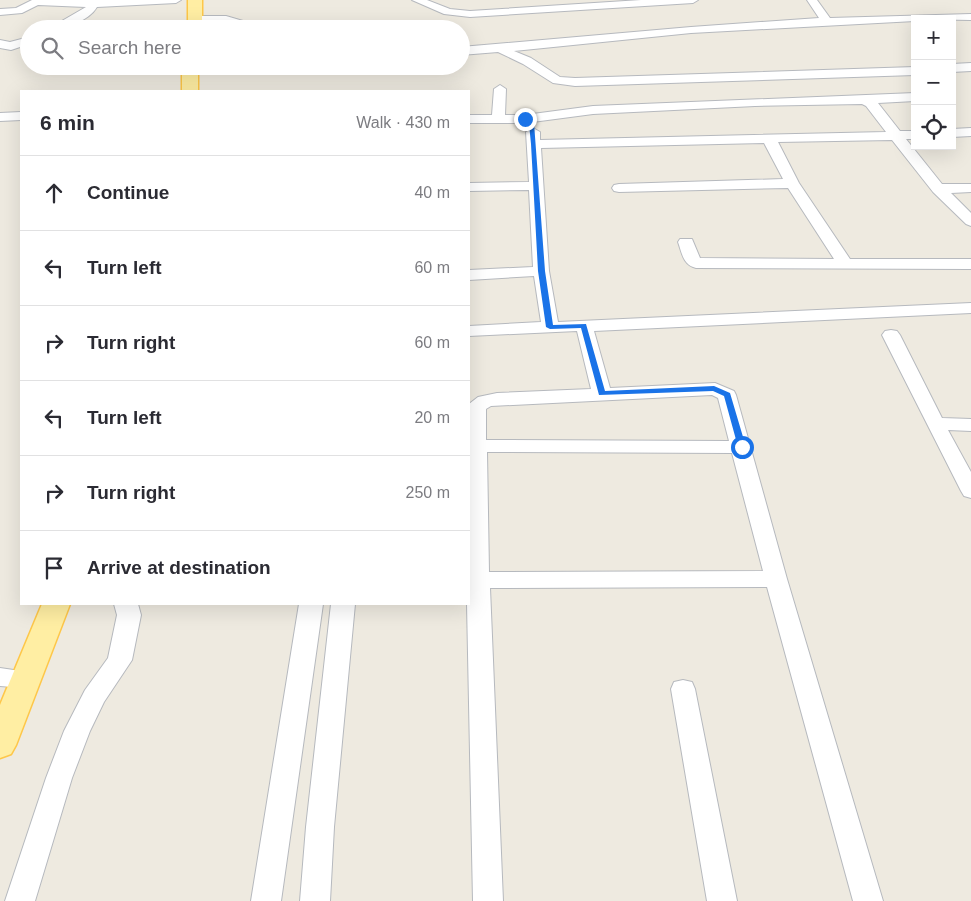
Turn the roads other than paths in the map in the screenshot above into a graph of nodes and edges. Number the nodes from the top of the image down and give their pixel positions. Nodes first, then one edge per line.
1 (176, 0) edge
2 (195, 0) edge
3 (416, 0) edge
4 (431, 0) edge
5 (643, 0) edge
6 (693, 0) edge
7 (812, 0) edge
8 (39, 1) edge
9 (94, 4) junction
10 (908, 5) dead end
11 (577, 6) junction
12 (0, 12) edge
13 (911, 16) edge
14 (971, 17) edge
15 (956, 18) edge
16 (911, 19) edge
17 (72, 20) edge
18 (196, 20) edge
19 (826, 21) junction
20 (20, 42) edge
21 (4, 46) edge
22 (499, 49) junction
23 (470, 51) edge
24 (971, 67) edge
25 (956, 68) edge
26 (911, 71) edge
27 (190, 75) edge
28 (190, 90) edge
29 (500, 90) dead end
30 (911, 97) edge
31 (863, 100) junction
32 (20, 116) edge
33 (0, 118) edge
34 (470, 118) edge
35 (498, 118) junction
36 (525, 119) junction
37 (971, 132) edge
38 (956, 133) edge
39 (911, 135) edge
40 (897, 136) junction
41 (769, 139) junction
42 (534, 144) junction
43 (792, 183) junction
44 (536, 186) junction
45 (470, 187) edge
46 (619, 188) dead end
47 (971, 188) edge
48 (938, 189) junction
49 (971, 221) edge
50 (686, 242) dead end
51 (844, 263) junction
52 (971, 264) edge
53 (542, 271) junction
54 (470, 275) edge
55 (971, 308) edge
56 (584, 325) junction
57 (550, 327) junction
58 (470, 331) edge
59 (891, 336) dead end
60 (602, 394) junction
61 (935, 424) junction
62 (971, 425) edge
63 (477, 446) junction
64 (742, 447) junction
65 (971, 491) edge
66 (776, 579) junction
67 (478, 580) junction
68 (55, 605) edge
69 (126, 605) edge
70 (311, 605) edge
71 (344, 605) edge
72 (13, 678) edge
73 (683, 689) dead end
74 (0, 746) edge
75 (20, 901) edge
76 (266, 901) edge
77 (315, 901) edge
78 (488, 901) edge
79 (722, 901) edge
80 (868, 901) edge

1 - 9 street
2 - 18 main road
3 - 11 street
4 - 11 street
5 - 11 street
6 - 11 street
7 - 19 street
8 - 9 street
8 - 12 street
9 - 17 street
10 - 13 street
14 - 15 street
16 - 19 street
19 - 22 street
20 - 21 street
22 - 23 street
22 - 26 street
24 - 25 street
27 - 28 main road
29 - 35 street
30 - 31 street
31 - 36 street
31 - 40 street
32 - 33 street
34 - 35 street
35 - 36 street
36 - 42 street
37 - 38 street
39 - 40 street
40 - 41 street
40 - 48 street
41 - 42 street
41 - 43 street
42 - 44 street
43 - 46 street
43 - 51 street
44 - 45 street
44 - 53 street
47 - 48 street
48 - 49 street
50 - 51 street
51 - 52 street
53 - 54 street
53 - 57 street
55 - 56 street
56 - 57 street
56 - 60 street
57 - 58 street
59 - 61 street
60 - 63 street
60 - 64 street
61 - 62 street
61 - 65 street
63 - 64 street
63 - 67 street
64 - 66 street
66 - 67 street
66 - 80 street
67 - 78 street
68 - 72 main road
69 - 75 street
70 - 76 street
71 - 77 street
72 - 74 main road
73 - 79 street

